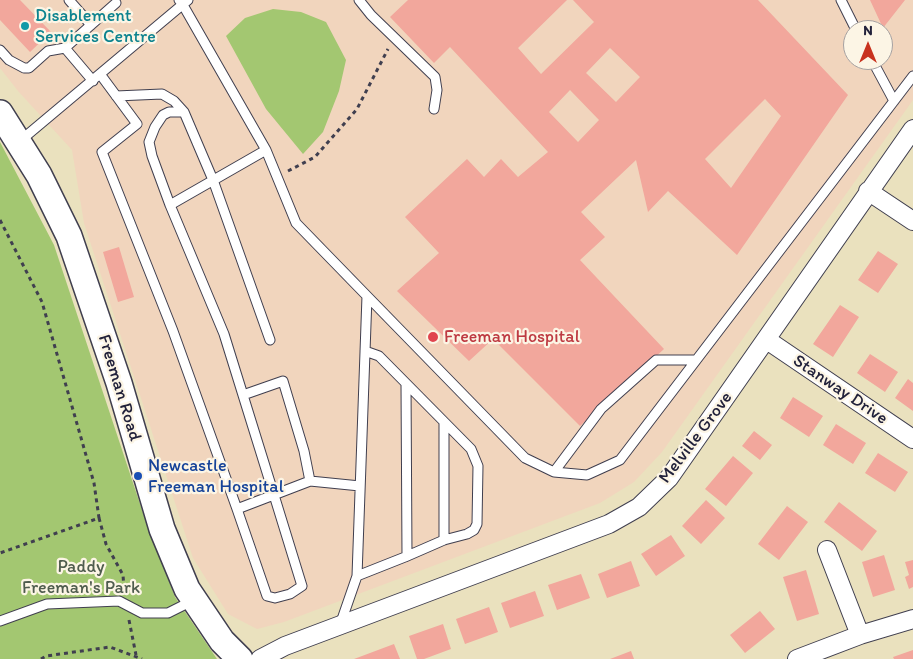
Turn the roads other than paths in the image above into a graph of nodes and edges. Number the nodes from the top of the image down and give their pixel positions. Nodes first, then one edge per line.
1 (69, 0) edge
2 (359, 0) edge
3 (840, 0) edge
4 (183, 2) edge
5 (116, 3) dead end
6 (851, 20) edge
7 (91, 25) junction
8 (65, 48) junction
9 (0, 50) edge
10 (877, 70) edge
11 (913, 76) edge
12 (96, 78) junction
13 (116, 96) junction
14 (894, 101) junction
15 (434, 109) dead end
16 (0, 112) edge
17 (184, 112) junction
18 (913, 129) edge
19 (19, 142) junction
20 (266, 150) junction
21 (213, 180) junction
22 (868, 191) junction
23 (170, 205) junction
24 (913, 221) edge
25 (367, 296) junction
26 (270, 340) dead end
27 (767, 340) junction
28 (365, 351) junction
29 (696, 360) junction
30 (406, 384) junction
31 (243, 395) junction
32 (444, 422) junction
33 (913, 439) edge
34 (554, 472) junction
35 (310, 481) junction
36 (360, 486) junction
37 (274, 495) junction
38 (237, 509) junction
39 (444, 540) junction
40 (827, 550) dead end
41 (407, 556) junction
42 (357, 576) junction
43 (194, 600) junction
44 (913, 619) edge
45 (0, 621) edge
46 (340, 625) junction
47 (860, 636) junction
48 (240, 659) edge
49 (260, 659) edge
50 (797, 659) edge

1 - 7 lane
2 - 15 lane
3 - 6 lane
4 - 12 lane
4 - 20 lane
5 - 7 lane
7 - 8 lane
8 - 9 lane
8 - 12 lane
10 - 14 lane
11 - 14 lane
12 - 13 lane
12 - 19 lane
13 - 17 lane
13 - 38 lane
14 - 29 lane
16 - 19 street, Freeman Road
17 - 21 lane
17 - 23 lane
18 - 22 street, Melville Grove
19 - 43 street, Freeman Road
20 - 21 lane
20 - 25 lane
21 - 23 lane
21 - 26 lane
22 - 24 street
22 - 27 street, Melville Grove
23 - 31 lane
25 - 28 lane
25 - 34 lane
27 - 33 street, Stanway Drive
27 - 46 street, Melville Grove
28 - 30 lane
28 - 36 lane
29 - 34 lane
29 - 34 lane
30 - 32 lane
30 - 41 lane
31 - 35 lane
31 - 37 lane
32 - 39 lane
32 - 39 lane
35 - 36 lane
35 - 37 lane
36 - 42 lane
37 - 38 lane
37 - 38 lane
39 - 41 lane
40 - 47 street
41 - 42 lane
42 - 46 lane
43 - 45 lane
43 - 48 street, Freeman Road
44 - 47 street
46 - 49 street, Melville Grove
47 - 50 street

